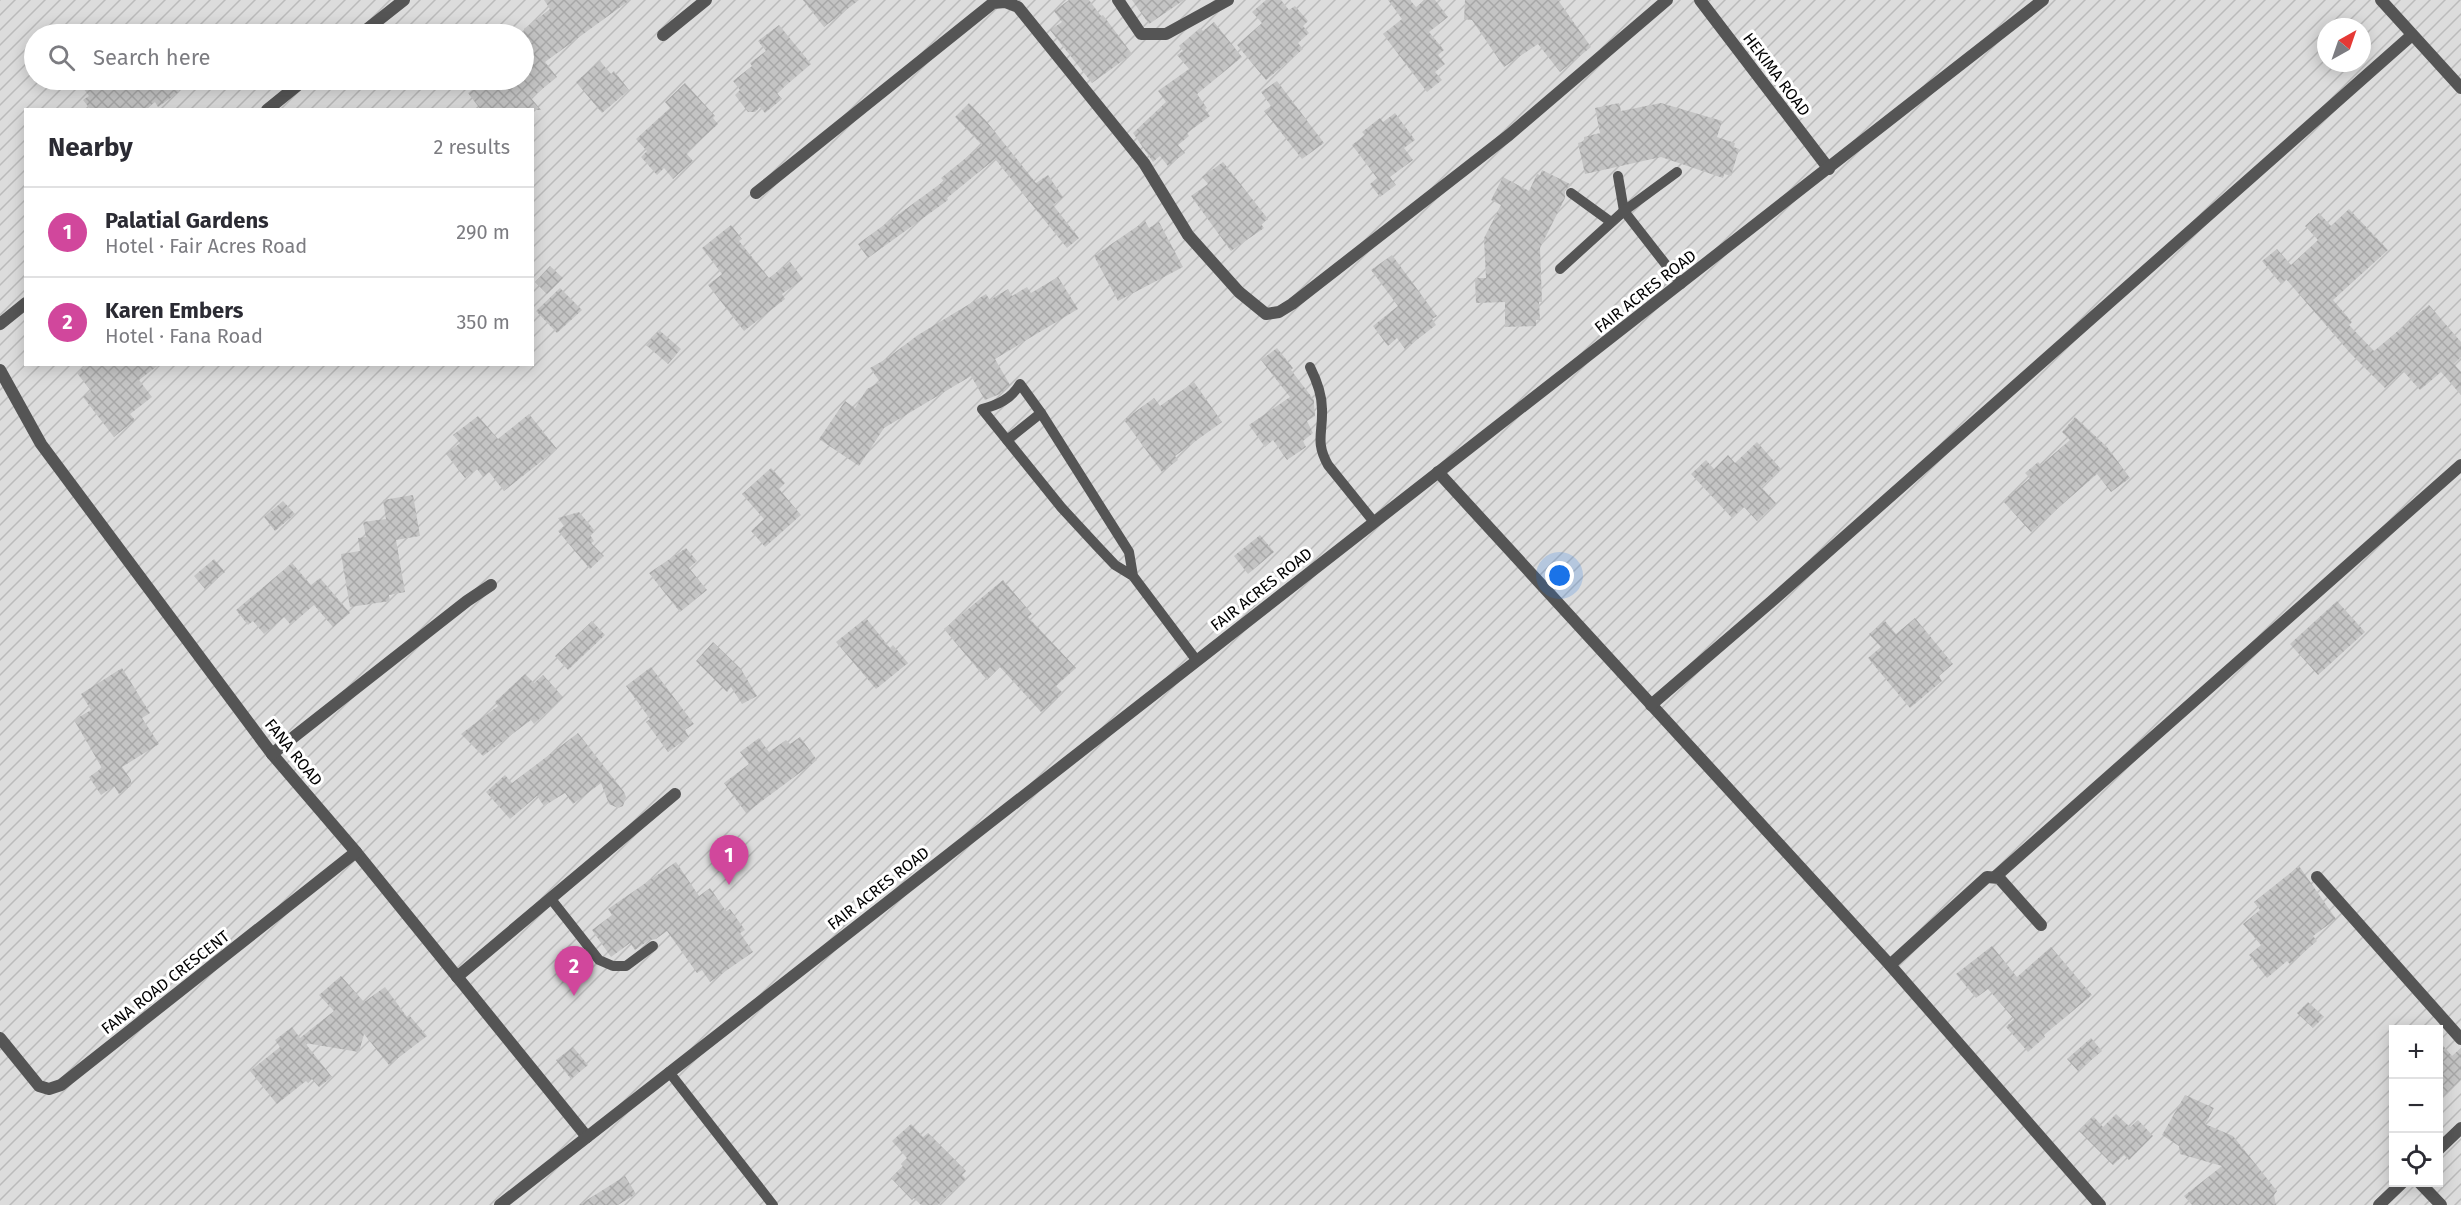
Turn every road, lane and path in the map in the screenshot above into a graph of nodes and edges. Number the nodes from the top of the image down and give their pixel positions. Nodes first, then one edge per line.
1 (404, 0) edge
2 (706, 0) edge
3 (1118, 0) edge
4 (1227, 0) edge
5 (1667, 0) edge
6 (1700, 0) edge
7 (2043, 0) edge
8 (2380, 0) edge
9 (374, 24) edge
10 (663, 35) dead end
11 (2412, 35) junction
12 (2461, 87) edge
13 (292, 90) edge
14 (269, 108) edge
15 (1829, 169) junction
16 (1677, 172) dead end
17 (1618, 176) dead end
18 (756, 193) dead end
19 (1571, 194) dead end
20 (1624, 211) junction
21 (1611, 222) junction
22 (1560, 269) dead end
23 (1681, 284) junction
24 (24, 305) edge
25 (0, 324) edge
26 (1310, 367) dead end
27 (0, 370) edge
28 (1041, 413) junction
29 (1007, 440) junction
30 (2461, 465) edge
31 (1438, 472) junction
32 (1374, 522) junction
33 (1133, 576) junction
34 (491, 585) dead end
35 (1197, 661) junction
36 (1651, 705) junction
37 (272, 754) junction
38 (675, 794) dead end
39 (356, 852) junction
40 (1995, 877) junction
41 (2316, 877) dead end
42 (551, 899) junction
43 (2041, 925) dead end
44 (653, 946) dead end
45 (1890, 965) junction
46 (457, 977) junction
47 (0, 1038) edge
48 (2461, 1039) edge
49 (669, 1072) junction
50 (2461, 1128) edge
51 (587, 1137) junction
52 (2443, 1145) edge
53 (2398, 1187) edge
54 (2424, 1187) edge
55 (500, 1205) edge
56 (773, 1205) edge
57 (2100, 1205) edge
58 (2379, 1205) edge
59 (2441, 1205) edge

1 - 9 street
2 - 10 street
3 - 4 street
5 - 18 street
6 - 15 street, HEKIMA ROAD
7 - 15 street, FAIR ACRES ROAD
8 - 11 street
11 - 12 street
11 - 36 street
13 - 14 street
15 - 23 street, FAIR ACRES ROAD
16 - 20 lane
17 - 20 lane
19 - 21 lane
20 - 21 lane
20 - 23 lane
21 - 22 lane
23 - 31 street, FAIR ACRES ROAD
24 - 25 street
26 - 32 lane
27 - 37 street, FANA ROAD
28 - 29 lane
28 - 29 lane
28 - 33 lane
29 - 33 lane
30 - 40 street
31 - 32 street, FAIR ACRES ROAD
31 - 36 street
32 - 35 street, FAIR ACRES ROAD
33 - 35 lane
34 - 37 street
35 - 49 street, FAIR ACRES ROAD
36 - 45 street
37 - 39 street, FANA ROAD
38 - 42 street
39 - 46 street, FANA ROAD
39 - 47 street, FANA ROAD CRESCENT
40 - 43 street
40 - 45 street
41 - 48 street
42 - 44 lane
42 - 46 street
45 - 57 street
46 - 51 street, FANA ROAD
49 - 51 street, FAIR ACRES ROAD
49 - 56 lane
50 - 52 street
51 - 55 street, FAIR ACRES ROAD
53 - 58 street
54 - 59 street

